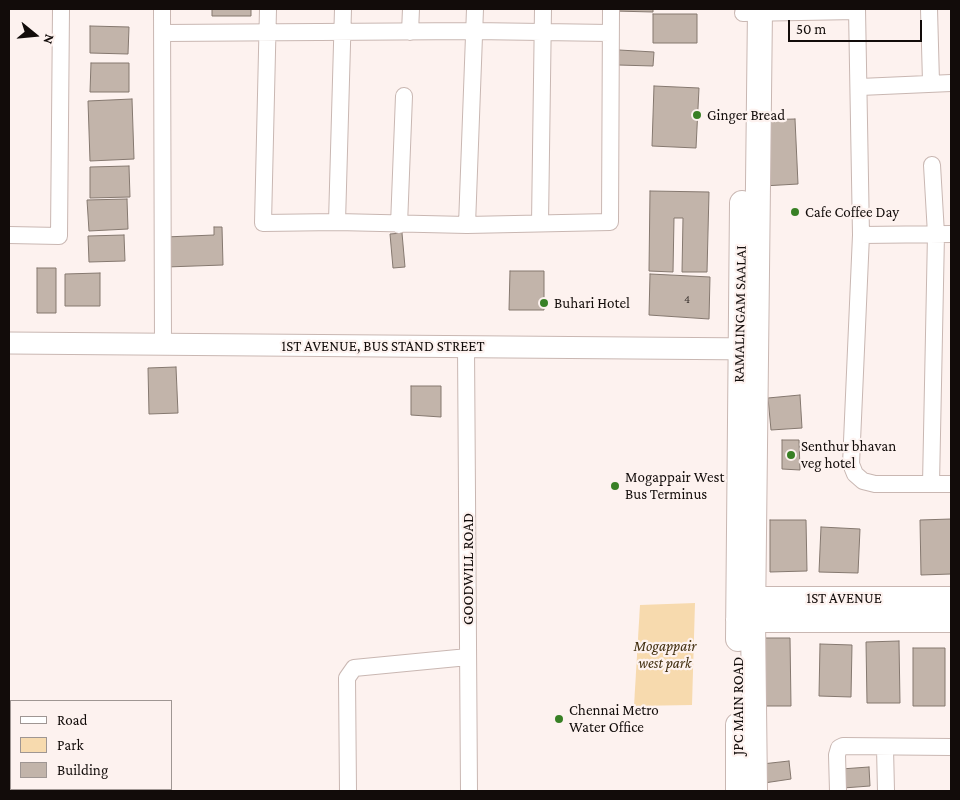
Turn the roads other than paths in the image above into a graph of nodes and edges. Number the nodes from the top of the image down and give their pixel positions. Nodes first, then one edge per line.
1 (61, 9) edge
2 (162, 9) edge
3 (268, 9) edge
4 (343, 9) edge
5 (411, 9) edge
6 (475, 9) edge
7 (543, 9) edge
8 (611, 9) edge
9 (930, 9) edge
10 (751, 10) edge
11 (857, 10) edge
12 (474, 31) junction
13 (268, 32) junction
14 (343, 32) junction
15 (410, 32) junction
16 (162, 33) junction
17 (542, 33) junction
18 (610, 33) junction
19 (931, 82) junction
20 (951, 83) edge
21 (860, 87) junction
22 (404, 96) dead end
23 (932, 165) dead end
24 (337, 222) junction
25 (540, 223) junction
26 (399, 225) junction
27 (467, 225) junction
28 (944, 234) edge
29 (9, 235) edge
30 (862, 235) junction
31 (9, 343) edge
32 (163, 346) junction
33 (466, 347) junction
34 (749, 349) junction
35 (931, 484) junction
36 (951, 484) edge
37 (951, 599) edge
38 (746, 609) junction
39 (951, 620) edge
40 (468, 657) junction
41 (951, 747) edge
42 (885, 748) junction
43 (348, 791) edge
44 (469, 791) edge
45 (738, 791) edge
46 (755, 791) edge
47 (838, 791) edge
48 (886, 791) edge

1 - 29 street
2 - 16 street
3 - 13 street
4 - 14 street
5 - 15 street
6 - 12 street
7 - 17 street
8 - 18 street
9 - 19 street
10 - 11 street
10 - 34 main road
11 - 21 street
12 - 15 street
12 - 17 street
12 - 27 street
13 - 14 street
13 - 16 street
13 - 24 street
14 - 15 street
14 - 24 street
16 - 32 street
17 - 18 street
17 - 25 street
18 - 25 street
19 - 20 street
19 - 21 street
21 - 30 street
22 - 26 street
23 - 28 street
24 - 26 street
25 - 27 street
26 - 27 street
28 - 30 street
28 - 35 street
30 - 35 street
31 - 32 street, 1ST AVENUE, BUS STAND STREET
32 - 33 street, 1ST AVENUE, BUS STAND STREET
33 - 34 street, 1ST AVENUE, BUS STAND STREET
33 - 40 street, GOODWILL ROAD
34 - 38 main road
35 - 36 street
37 - 38 main road, 1ST AVENUE
38 - 39 main road, 1ST AVENUE
38 - 45 main road, JPC MAIN ROAD
38 - 46 main road
40 - 43 street
40 - 44 street, GOODWILL ROAD
41 - 42 street
42 - 47 street
42 - 48 street

